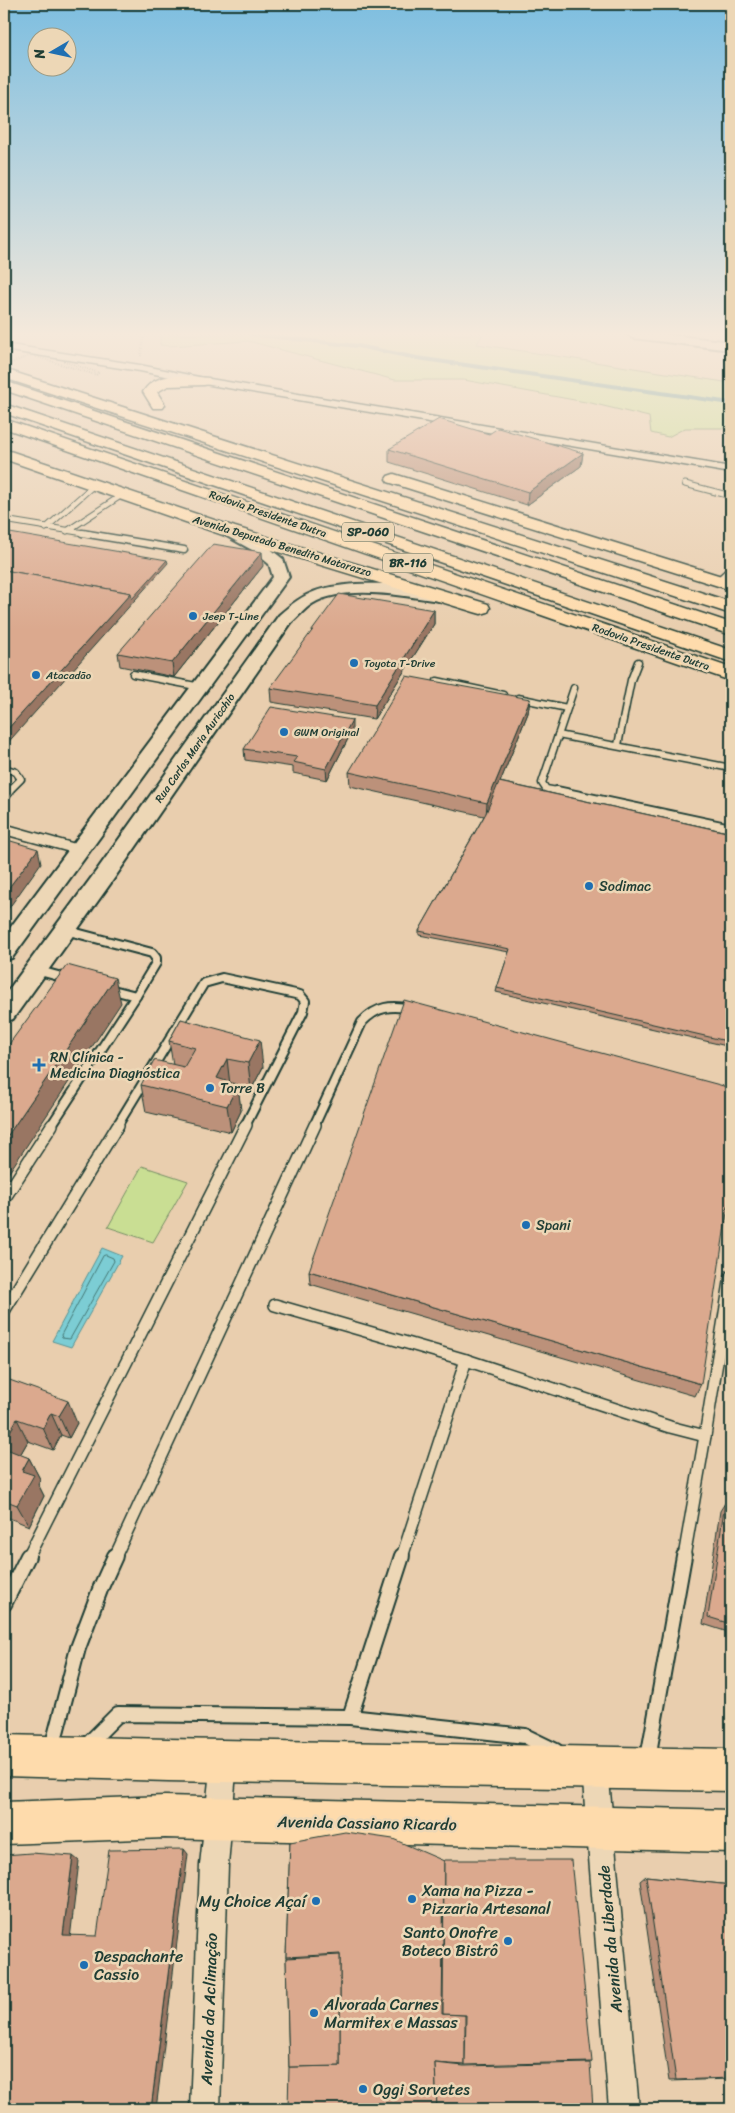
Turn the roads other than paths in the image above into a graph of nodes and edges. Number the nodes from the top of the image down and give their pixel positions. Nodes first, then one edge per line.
1 (4, 433) edge
2 (32, 433) edge
3 (76, 433) edge
4 (146, 433) edge
5 (189, 433) edge
6 (235, 433) edge
7 (510, 433) edge
8 (241, 434) dead end
9 (6, 457) edge
10 (731, 470) edge
11 (376, 473) dead end
12 (685, 484) dead end
13 (94, 485) junction
14 (122, 495) junction
15 (731, 496) edge
16 (4, 520) edge
17 (46, 528) junction
18 (68, 531) junction
19 (229, 531) junction
20 (184, 550) dead end
21 (727, 578) edge
22 (446, 596) junction
23 (731, 608) edge
24 (499, 612) dead end
25 (731, 629) edge
26 (731, 656) edge
27 (638, 662) junction
28 (133, 674) edge
29 (731, 675) edge
30 (438, 681) edge
31 (201, 687) junction
32 (574, 688) dead end
33 (731, 695) edge
34 (567, 708) junction
35 (558, 735) junction
36 (618, 745) junction
37 (4, 768) edge
38 (731, 768) edge
39 (4, 797) edge
40 (731, 828) edge
41 (4, 829) edge
42 (81, 850) junction
43 (105, 875) junction
44 (65, 930) junction
45 (4, 952) edge
46 (36, 970) junction
47 (75, 980) edge
48 (95, 985) edge
49 (136, 996) junction
50 (426, 1012) edge
51 (4, 1013) edge
52 (4, 1199) edge
53 (731, 1276) edge
54 (275, 1305) dead end
55 (4, 1311) edge
56 (466, 1360) junction
57 (705, 1436) junction
58 (4, 1604) edge
59 (350, 1717) junction
60 (4, 1755) edge
61 (61, 1758) junction
62 (224, 1761) junction
63 (595, 1769) junction
64 (647, 1769) junction
65 (731, 1770) edge
66 (219, 1819) junction
67 (4, 1823) edge
68 (601, 1829) junction
69 (731, 1831) edge
70 (205, 2109) edge
71 (624, 2109) edge

1 - 24 main road
2 - 29 main road, Rodovia Presidente Dutra / BR-116
3 - 26 main road, Rodovia Presidente Dutra / SP-060
4 - 25 main road, SP-060
5 - 23 main road
6 - 8 main road
7 - 10 street
9 - 13 main road, Avenida Deputado Benedito Matarazzo
11 - 21 main road
12 - 15 lane
13 - 14 main road, Avenida Deputado Benedito Matarazzo
13 - 17 lane
14 - 18 lane
14 - 19 main road, Avenida Deputado Benedito Matarazzo
16 - 17 lane
17 - 18 lane
18 - 20 lane
19 - 22 main road, Avenida Deputado Benedito Matarazzo
19 - 31 main road
22 - 27 main road, Avenida Deputado Benedito Matarazzo
22 - 43 main road, Rua Carlos Maria Auricchio
27 - 33 main road, Avenida Deputado Benedito Matarazzo
27 - 36 lane
28 - 31 lane
30 - 34 lane
31 - 42 main road
32 - 34 lane
34 - 35 lane
35 - 36 lane
35 - 40 lane
36 - 38 lane
37 - 39 lane
41 - 42 street
42 - 43 main road
42 - 45 main road
43 - 44 main road, Rua Carlos Maria Auricchio
44 - 46 main road, Rua Carlos Maria Auricchio
44 - 49 lane
46 - 47 lane
46 - 51 main road, Rua Carlos Maria Auricchio
48 - 49 lane
49 - 52 lane
50 - 61 lane
53 - 57 lane
54 - 56 lane
55 - 58 lane
56 - 57 lane
56 - 59 lane
57 - 64 lane
59 - 61 lane
59 - 63 lane
60 - 61 main road
61 - 62 main road
62 - 63 main road
62 - 66 street, Avenida da Aclimação
63 - 64 main road
63 - 68 street, Avenida da Liberdade
64 - 65 main road
66 - 67 main road, Avenida Cassiano Ricardo
66 - 68 main road, Avenida Cassiano Ricardo
66 - 70 street, Avenida da Aclimação
68 - 69 main road, Avenida Cassiano Ricardo
68 - 71 street, Avenida da Liberdade

